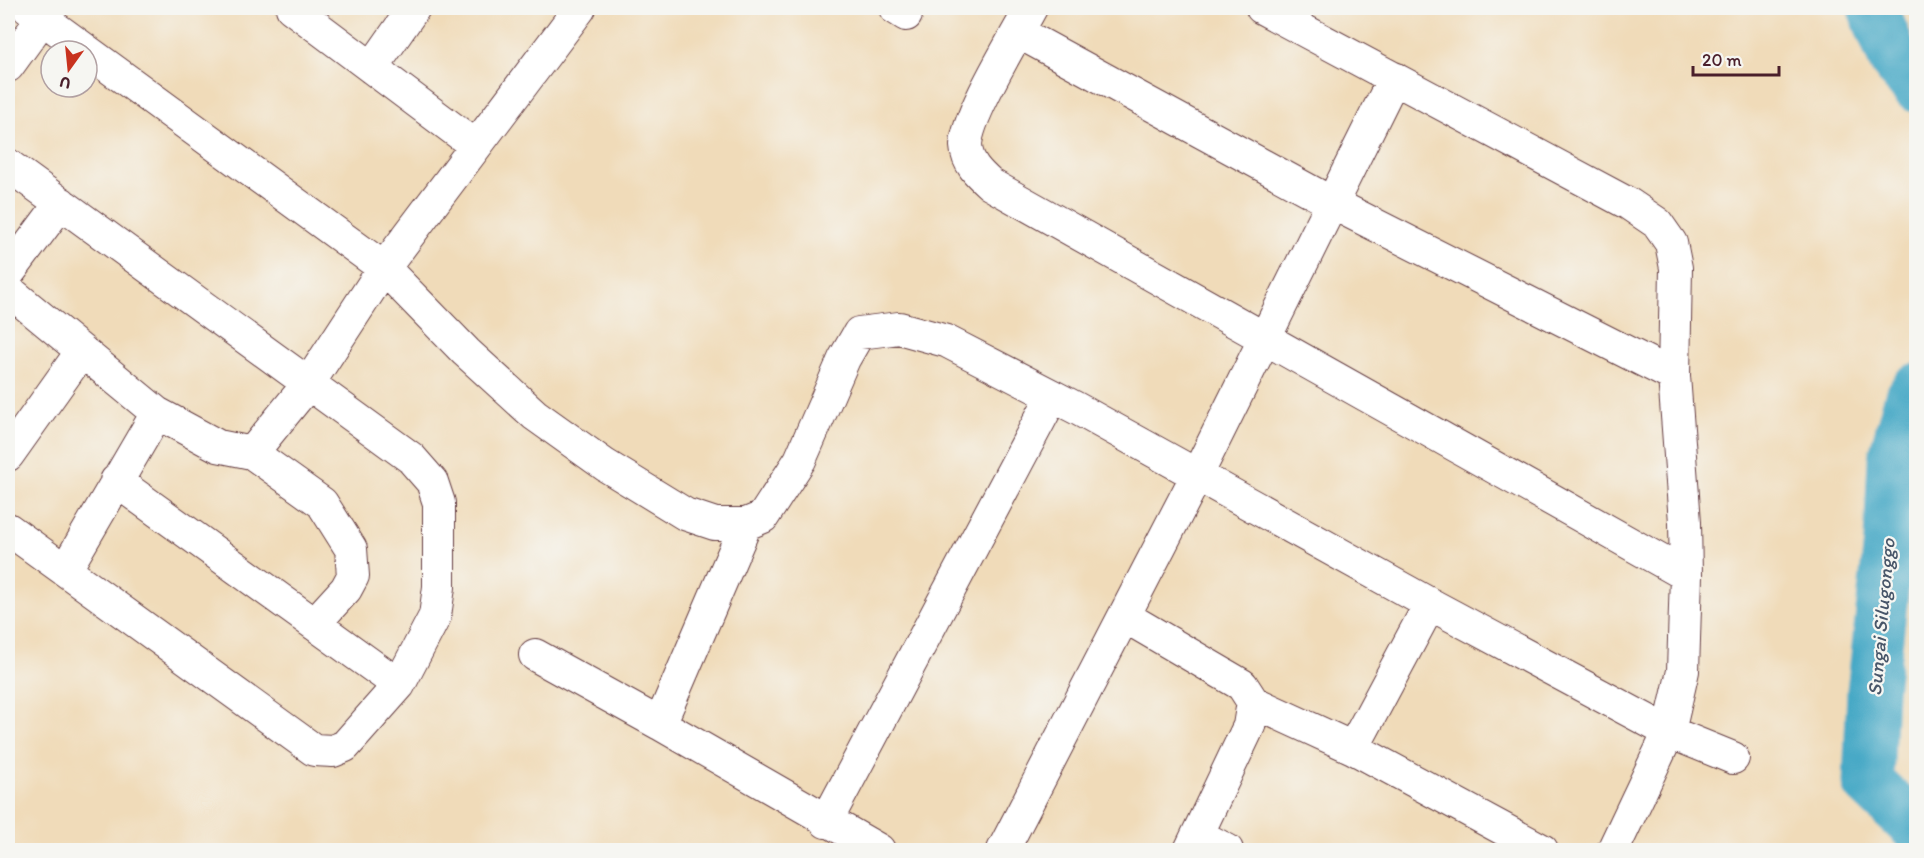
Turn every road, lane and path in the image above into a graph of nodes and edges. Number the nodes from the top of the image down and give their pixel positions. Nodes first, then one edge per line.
1 (292, 8) edge
2 (414, 8) edge
3 (580, 8) edge
4 (1262, 8) edge
5 (40, 11) edge
6 (1025, 20) edge
7 (8, 66) edge
8 (372, 68) junction
9 (1394, 78) junction
10 (476, 146) junction
11 (8, 165) edge
12 (61, 203) junction
13 (1332, 203) junction
14 (384, 268) junction
15 (8, 274) edge
16 (8, 290) edge
17 (1264, 339) junction
18 (82, 351) junction
19 (1674, 376) junction
20 (309, 383) junction
21 (1052, 397) junction
22 (157, 413) junction
23 (252, 453) junction
24 (8, 455) edge
25 (1197, 474) junction
26 (116, 481) junction
27 (746, 524) junction
28 (8, 529) edge
29 (66, 569) junction
30 (1686, 575) junction
31 (1430, 604) junction
32 (1124, 616) junction
33 (314, 624) junction
34 (535, 655) dead end
35 (399, 685) junction
36 (1253, 702) junction
37 (660, 724) junction
38 (1669, 732) junction
39 (1353, 748) junction
40 (1733, 758) dead end
41 (826, 822) junction
42 (1194, 843) edge
43 (879, 850) edge
44 (1004, 850) edge
45 (1227, 850) edge
46 (1542, 850) edge
47 (1613, 850) edge

1 - 8 street
2 - 8 street
3 - 10 street
4 - 9 street
5 - 7 street
5 - 14 street
6 - 13 street
6 - 17 street
8 - 10 street
9 - 13 street
9 - 19 street
10 - 14 street
11 - 12 street
12 - 15 street
12 - 20 street
13 - 17 street
13 - 19 street
14 - 20 street
14 - 27 street
16 - 18 street
17 - 25 street
17 - 30 street
18 - 22 street
18 - 24 street
19 - 30 street
20 - 23 street
20 - 35 street
21 - 25 street
21 - 27 street
21 - 41 street
22 - 23 street
22 - 26 street
23 - 33 street
25 - 31 street
25 - 32 street
26 - 29 street
26 - 33 street
27 - 37 street
28 - 29 street
29 - 35 street
30 - 38 street
31 - 38 street
31 - 39 street
32 - 36 street
32 - 44 street
33 - 35 street
34 - 37 street
36 - 39 street
36 - 42 street
37 - 41 street
38 - 40 street
38 - 47 street
39 - 46 street
41 - 43 street
42 - 45 street

